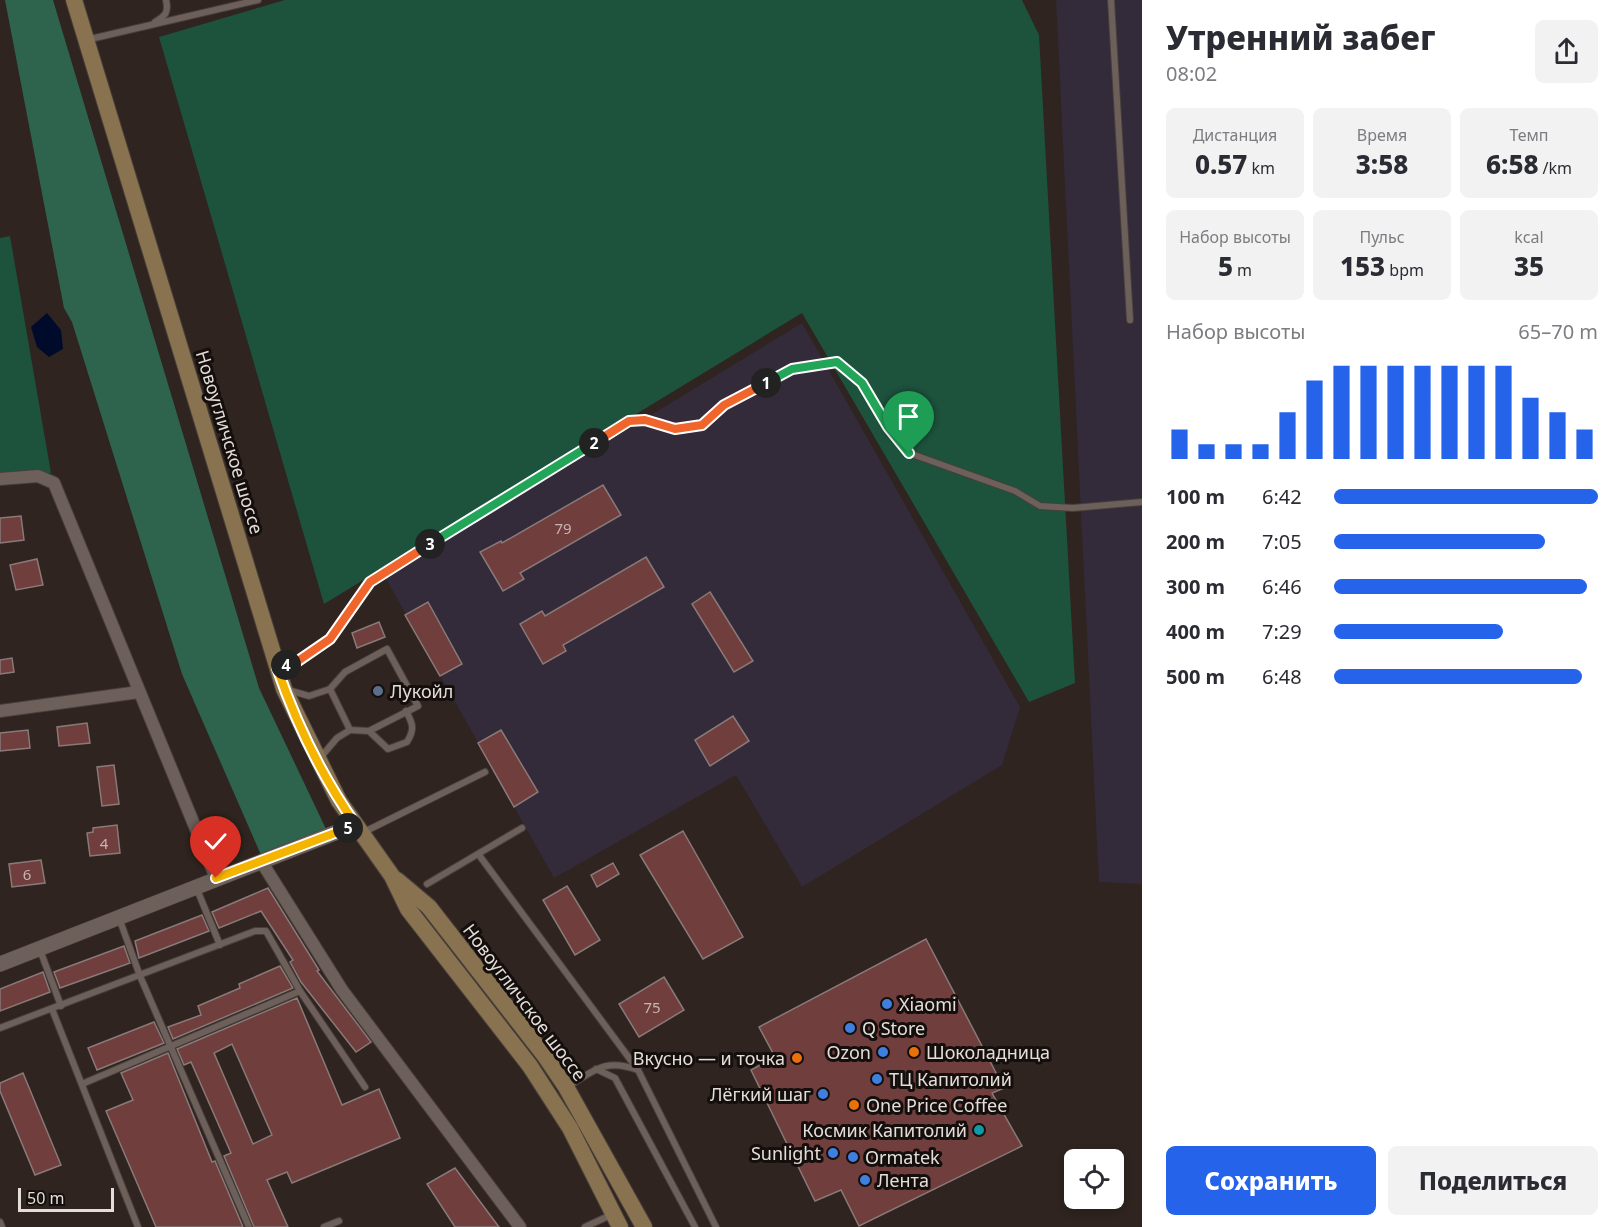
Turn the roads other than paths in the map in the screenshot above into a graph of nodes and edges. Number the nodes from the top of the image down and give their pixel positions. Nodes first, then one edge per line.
1 (74, 0) edge
2 (166, 0) edge
3 (258, 0) edge
4 (1111, 0) edge
5 (149, 26) junction
6 (86, 40) junction
7 (1130, 320) dead end
8 (0, 479) edge
9 (1142, 502) edge
10 (277, 668) junction
11 (284, 689) junction
12 (330, 689) junction
13 (139, 692) junction
14 (0, 711) edge
15 (406, 711) junction
16 (350, 730) junction
17 (369, 731) junction
18 (318, 761) junction
19 (485, 772) dead end
20 (522, 828) dead end
21 (359, 829) junction
22 (479, 855) junction
23 (261, 861) junction
24 (392, 876) junction
25 (216, 878) junction
26 (427, 884) dead end
27 (196, 886) junction
28 (118, 918) junction
29 (220, 945) junction
30 (39, 949) junction
31 (0, 964) edge
32 (140, 976) junction
33 (300, 992) junction
34 (61, 1006) junction
35 (52, 1009) junction
36 (0, 1028) edge
37 (171, 1047) junction
38 (596, 1068) junction
39 (638, 1070) junction
40 (82, 1084) junction
41 (566, 1087) junction
42 (364, 1088) dead end
43 (617, 1220) edge
44 (339, 1221) dead end
45 (0, 1222) edge
46 (2, 1227) edge
47 (138, 1227) edge
48 (249, 1227) edge
49 (324, 1227) edge
50 (520, 1227) edge
51 (585, 1227) edge
52 (644, 1227) edge
53 (695, 1227) edge
54 (716, 1227) edge

1 - 6 main road, Новоугличское шоссе
2 - 5 lane
3 - 5 lane
4 - 7 lane
5 - 6 lane
6 - 10 main road, Новоугличское шоссе
8 - 13 street
9 - 10 lane
10 - 11 main road, Новоугличское шоссе
11 - 12 lane
11 - 18 main road, Новоугличское шоссе
12 - 15 lane
12 - 16 lane
13 - 14 street
13 - 25 street
15 - 17 lane
15 - 17 lane
16 - 17 lane
16 - 18 lane
18 - 21 main road, Новоугличское шоссе
19 - 21 lane
20 - 22 lane
21 - 23 street
21 - 24 main road, Новоугличское шоссе
22 - 26 lane
22 - 39 lane
23 - 25 street
23 - 50 street
24 - 41 main road, Новоугличское шоссе
24 - 43 main road, Новоугличское шоссе
25 - 27 street
27 - 28 street
27 - 29 lane
28 - 30 street
28 - 32 lane
29 - 32 lane
29 - 33 lane
30 - 31 street
30 - 34 lane
32 - 34 lane
32 - 37 lane
33 - 37 lane
33 - 42 lane
34 - 35 lane
35 - 36 lane
35 - 40 lane
37 - 40 lane
37 - 48 lane
38 - 39 lane
38 - 41 lane
38 - 53 lane
39 - 54 lane
40 - 47 lane
41 - 52 main road, Новоугличское шоссе
43 - 51 lane
44 - 49 lane
45 - 46 lane

